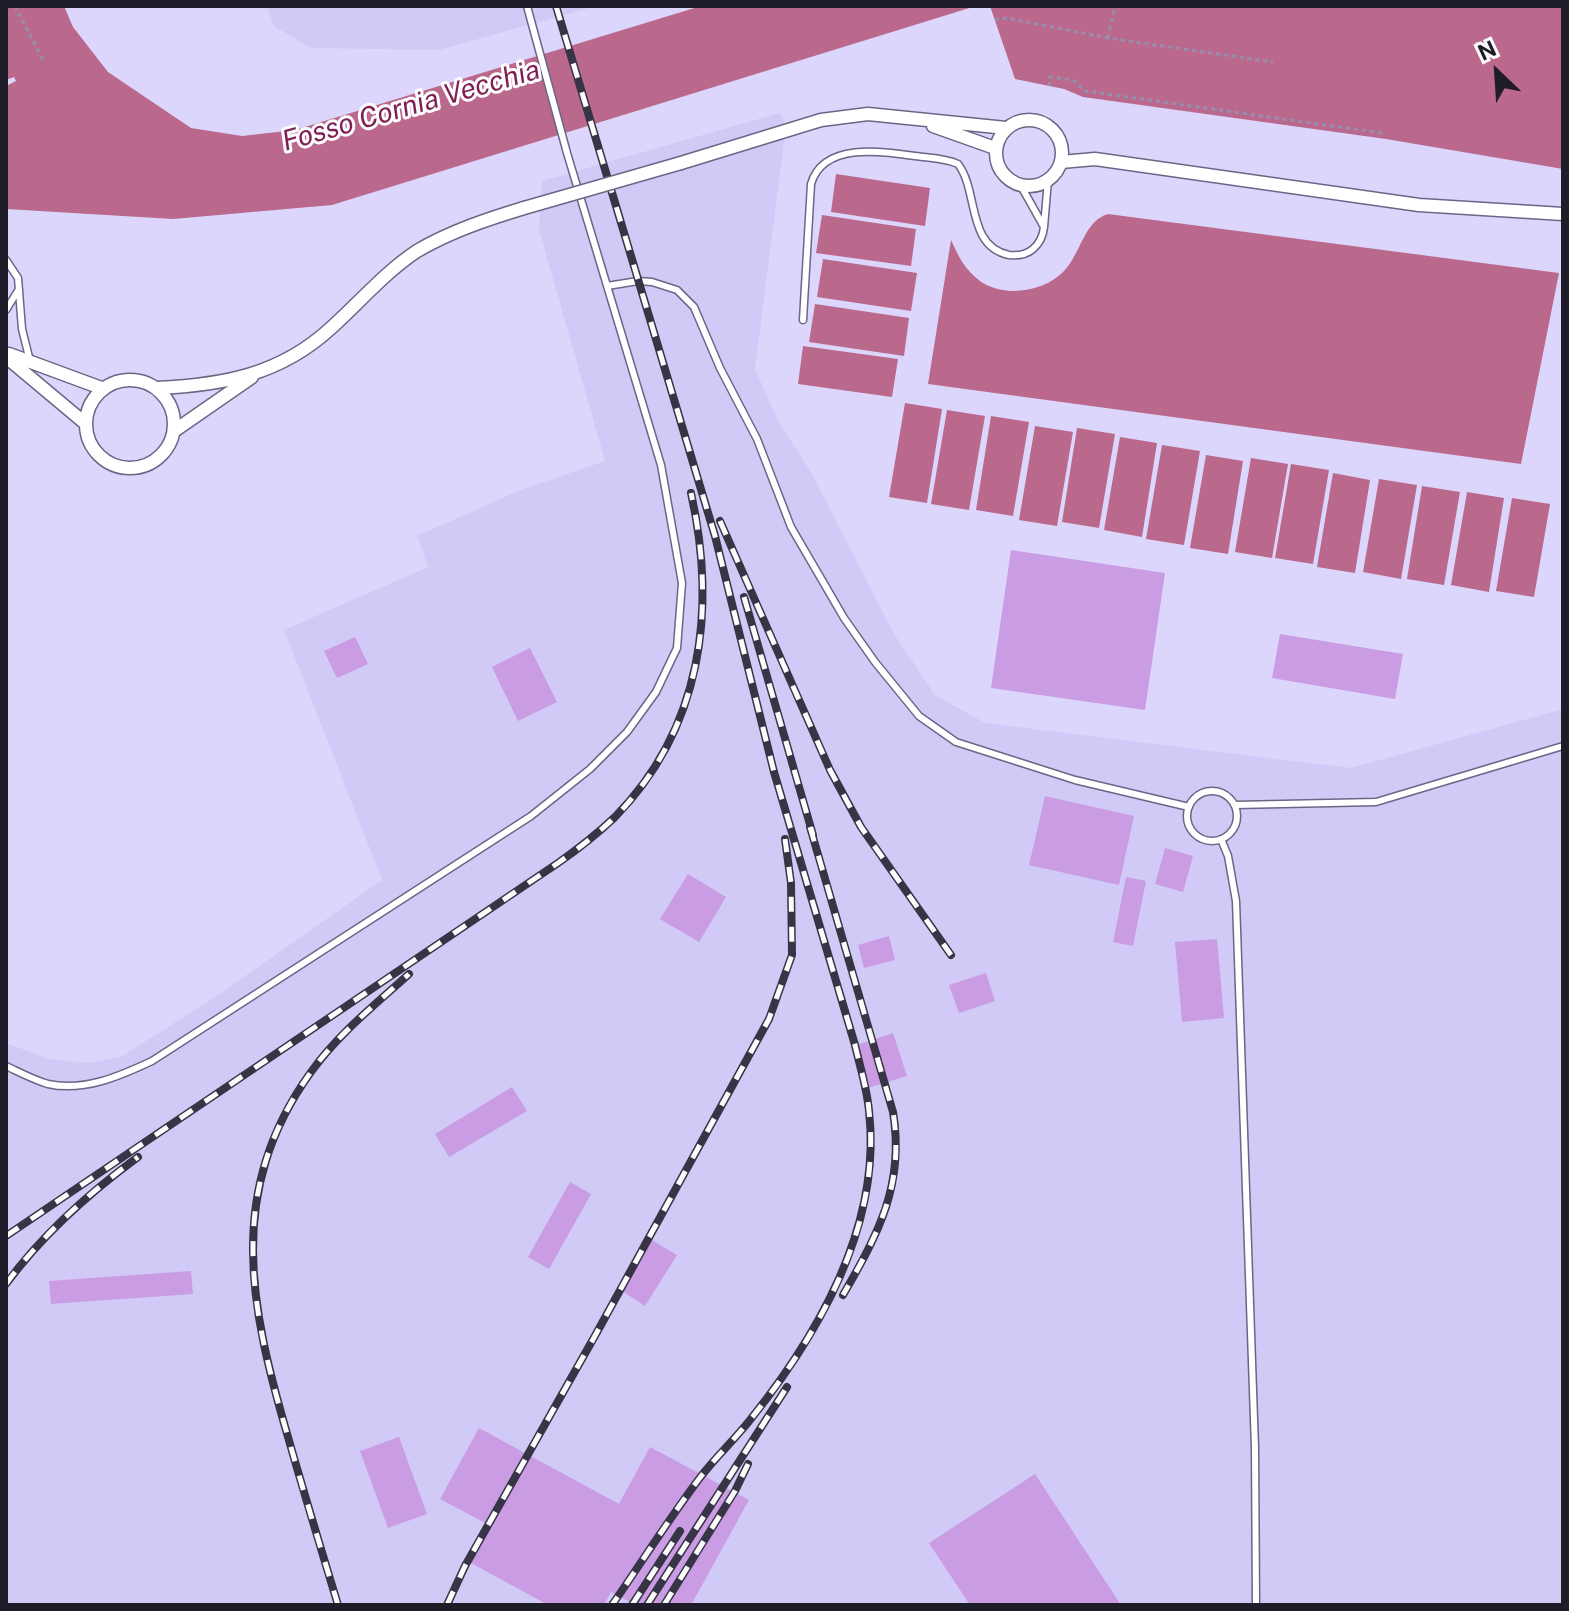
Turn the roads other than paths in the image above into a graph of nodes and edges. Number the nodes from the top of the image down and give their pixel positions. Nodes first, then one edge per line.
1 (527, 6) edge
2 (915, 119) junction
3 (1006, 128) junction
4 (1061, 142) junction
5 (995, 148) junction
6 (1095, 159) junction
7 (1061, 162) junction
8 (1048, 180) junction
9 (1021, 186) junction
10 (1563, 212) edge
11 (1044, 227) junction
12 (6, 260) edge
13 (607, 286) junction
14 (19, 289) junction
15 (6, 310) edge
16 (803, 320) dead end
17 (6, 355) edge
18 (31, 364) junction
19 (258, 373) junction
20 (157, 388) junction
21 (104, 389) junction
22 (86, 424) junction
23 (174, 431) junction
24 (1563, 746) edge
25 (1235, 805) junction
26 (1189, 807) junction
27 (1221, 839) junction
28 (6, 1066) edge
29 (1256, 1605) edge

1 - 13 lane
2 - 3 street
2 - 5 street
2 - 19 street, bridge
3 - 4 street
3 - 5 street
4 - 6 street
4 - 7 street
5 - 9 street
6 - 7 street
6 - 10 street
7 - 8 street
8 - 9 street
8 - 11 lane
9 - 11 lane
11 - 16 lane
12 - 14 lane
13 - 26 lane
13 - 28 lane
14 - 15 lane
14 - 18 lane
17 - 18 street
17 - 22 street
18 - 21 street
19 - 20 street
19 - 23 street
20 - 21 street
20 - 23 street
21 - 22 street
22 - 23 street
24 - 25 lane
25 - 26 lane
25 - 27 lane
26 - 27 lane
27 - 29 lane

